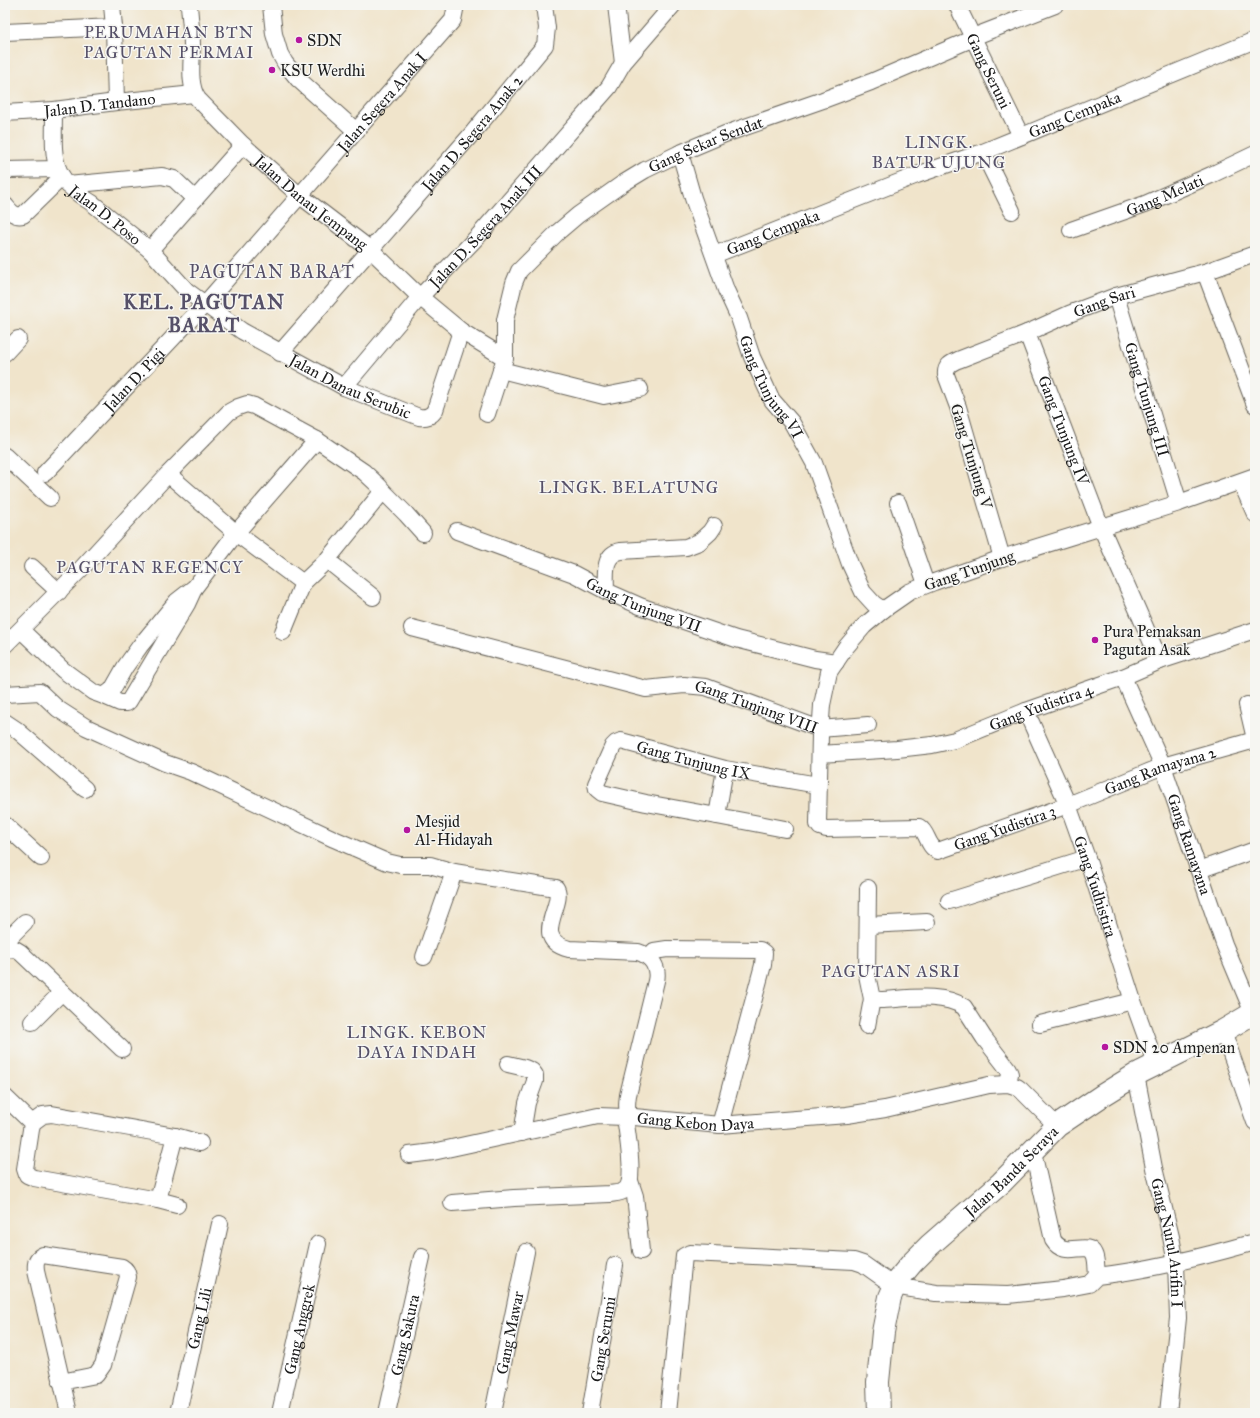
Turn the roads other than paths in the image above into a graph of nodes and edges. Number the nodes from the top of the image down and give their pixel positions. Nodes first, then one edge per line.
1 (112, 5) edge
2 (189, 5) edge
3 (271, 5) edge
4 (456, 5) edge
5 (544, 5) edge
6 (616, 5) edge
7 (673, 5) edge
8 (957, 5) edge
9 (1055, 5) edge
10 (114, 27) junction
11 (5, 32) edge
12 (973, 37) junction
13 (1255, 40) edge
14 (623, 63) junction
15 (194, 94) junction
16 (116, 102) junction
17 (54, 110) junction
18 (5, 113) edge
19 (356, 131) junction
20 (1021, 136) junction
21 (243, 145) junction
22 (983, 152) junction
23 (680, 153) junction
24 (1255, 154) edge
25 (5, 170) edge
26 (63, 177) junction
27 (299, 195) junction
28 (195, 199) junction
29 (5, 206) edge
30 (1012, 211) dead end
31 (1071, 230) dead end
32 (150, 250) junction
33 (370, 250) junction
34 (1255, 254) edge
35 (714, 255) junction
36 (1205, 272) junction
37 (1116, 296) junction
38 (420, 298) junction
39 (201, 302) junction
40 (461, 331) junction
41 (1027, 333) junction
42 (18, 339) dead end
43 (5, 353) edge
44 (280, 353) junction
45 (958, 360) joint
46 (503, 364) junction
47 (344, 387) junction
48 (640, 389) dead end
49 (1255, 405) edge
50 (487, 414) dead end
51 (317, 440) junction
52 (5, 456) edge
53 (45, 473) dead end
54 (168, 474) junction
55 (1248, 478) edge
56 (383, 490) junction
57 (50, 498) dead end
58 (898, 503) dead end
59 (1179, 503) junction
60 (1255, 514) edge
61 (714, 526) dead end
62 (1101, 527) junction
63 (457, 531) dead end
64 (236, 533) junction
65 (423, 533) dead end
66 (1002, 558) junction
67 (327, 560) junction
68 (32, 567) dead end
69 (303, 583) junction
70 (926, 584) junction
71 (195, 587) junction
72 (606, 591) junction
73 (59, 592) junction
74 (373, 597) dead end
75 (883, 610) junction
76 (412, 628) dead end
77 (21, 630) junction
78 (1255, 630) edge
79 (283, 632) dead end
80 (5, 645) edge
81 (140, 646) junction
82 (155, 657) junction
83 (1160, 661) junction
84 (836, 662) junction
85 (1123, 677) junction
86 (5, 694) edge
87 (104, 696) junction
88 (1247, 705) dead end
89 (1026, 711) junction
90 (5, 722) edge
91 (868, 725) dead end
92 (820, 729) junction
93 (1255, 740) edge
94 (820, 754) junction
95 (1163, 766) junction
96 (725, 769) junction
97 (84, 789) dead end
98 (818, 790) junction
99 (1068, 805) junction
100 (717, 816) junction
101 (5, 825) edge
102 (785, 829) dead end
103 (942, 850) joint
104 (1255, 850) edge
105 (41, 858) dead end
106 (1087, 858) junction
107 (1199, 870) junction
108 (454, 872) junction
109 (868, 888) dead end
110 (949, 901) dead end
111 (24, 922) dead end
112 (927, 922) dead end
113 (868, 925) junction
114 (5, 942) edge
115 (5, 950) edge
116 (424, 957) dead end
117 (649, 957) junction
118 (62, 992) junction
119 (872, 999) junction
120 (1133, 1001) junction
121 (1254, 1012) edge
122 (32, 1022) dead end
123 (1040, 1024) dead end
124 (867, 1026) dead end
125 (1223, 1031) junction
126 (122, 1049) dead end
127 (508, 1064) dead end
128 (1156, 1065) junction
129 (1136, 1075) junction
130 (1008, 1084) junction
131 (5, 1097) edge
132 (627, 1115) junction
133 (1255, 1122) edge
134 (32, 1123) junction
135 (720, 1124) junction
136 (1057, 1126) junction
137 (522, 1133) junction
138 (175, 1136) junction
139 (200, 1143) dead end
140 (1033, 1152) junction
141 (409, 1155) dead end
142 (630, 1181) junction
143 (158, 1200) junction
144 (452, 1203) dead end
145 (177, 1205) dead end
146 (220, 1224) dead end
147 (1255, 1242) edge
148 (318, 1244) dead end
149 (642, 1251) dead end
150 (526, 1252) dead end
151 (422, 1257) dead end
152 (1176, 1263) junction
153 (615, 1265) dead end
154 (1097, 1276) junction
155 (894, 1286) junction
156 (61, 1382) junction
157 (69, 1413) edge
158 (178, 1413) edge
159 (280, 1413) edge
160 (387, 1413) edge
161 (493, 1413) edge
162 (590, 1413) edge
163 (668, 1413) edge
164 (879, 1413) edge
165 (1168, 1413) edge

1 - 10 street
2 - 15 street
3 - 19 street
4 - 19 street, Jalan Segera Anak I
5 - 33 street, Jalan D. Segera Anak 2
6 - 14 street
7 - 14 street, Jalan D. Segera Anak III
8 - 12 street, Gang Seruni
9 - 12 street, Gang Sekar Sendat
10 - 11 street
10 - 16 street
12 - 20 street, Gang Seruni
12 - 23 street, Gang Sekar Sendat
13 - 20 street, Gang Cempaka
14 - 38 street, Jalan D. Segera Anak III
15 - 16 street, Jalan D. Tandano
15 - 21 street, Jalan Danau Jempang
16 - 17 street, Jalan D. Tandano
17 - 18 street, Jalan D. Tandano
17 - 26 street, Jalan D. Poso
19 - 27 street, Jalan Segera Anak I
20 - 22 street, Gang Cempaka
21 - 27 street, Jalan Danau Jempang
21 - 28 street
22 - 30 street
22 - 35 street, Gang Cempaka
23 - 35 street, Gang Tunjung VI
23 - 46 street, Gang Sekar Sendat
24 - 31 street, Gang Melati
25 - 26 street
26 - 28 street
26 - 29 street
26 - 32 street, Jalan D. Poso
27 - 33 street, Jalan Danau Jempang
27 - 39 street, Jalan D. Pigi
28 - 32 street
32 - 39 street, Jalan D. Poso
33 - 38 street, Jalan Danau Jempang
33 - 44 street, Jalan D. Segera Anak 2
34 - 36 street, Gang Sari
35 - 75 street, Gang Tunjung VI
36 - 37 street, Gang Sari
36 - 49 street
37 - 41 street, Gang Sari
37 - 59 street, Gang Tunjung III
38 - 40 street, Jalan Danau Jempang
38 - 47 street, Jalan D. Segera Anak III
39 - 44 street, Jalan Danau Serubic
39 - 53 street, Jalan D. Pigi
40 - 46 street, Jalan Danau Jempang
40 - 47 street, Jalan Danau Serubic
41 - 45 street, Gang Sari
41 - 62 street, Gang Tunjung IV
42 - 43 street
44 - 47 street, Jalan Danau Serubic
45 - 66 street, Gang Tunjung V
46 - 48 street, Jalan Danau Jempang
46 - 50 street, Gang Sekar Sendat
51 - 54 street
51 - 56 street
51 - 64 street
52 - 57 street
54 - 64 street
54 - 73 street
55 - 59 street, Gang Tunjung
55 - 60 street
56 - 65 street
56 - 67 street
58 - 70 street
59 - 62 street, Gang Tunjung
61 - 72 street
62 - 66 street, Gang Tunjung
62 - 83 street, Gang Tunjung IV
63 - 72 street, Gang Tunjung VII
64 - 69 street
64 - 71 street
66 - 70 street, Gang Tunjung
67 - 69 street
67 - 74 street
68 - 73 street
69 - 79 street
70 - 75 street, Gang Tunjung
71 - 81 street
71 - 82 street
72 - 84 street, Gang Tunjung VII
73 - 77 street
75 - 84 street, Gang Tunjung
76 - 92 street, Gang Tunjung VIII
77 - 80 street
77 - 87 street
78 - 83 street, Gang Yudistira 4
81 - 82 street
81 - 87 street
82 - 87 street
83 - 85 street, Gang Yudistira 4
84 - 92 street, Gang Tunjung
85 - 89 street, Gang Yudistira 4
85 - 95 street, Gang Ramayana
86 - 108 street
88 - 93 street
89 - 94 street, Gang Yudistira 4
89 - 99 street, Gang Yudhistira
90 - 97 street
91 - 92 street, Gang Tunjung VIII
92 - 94 street, Gang Tunjung
93 - 95 street, Gang Ramayana 2
94 - 98 street, Gang Tunjung
95 - 99 street, Gang Ramayana 2
95 - 107 street, Gang Ramayana
96 - 98 street, Gang Tunjung IX
96 - 100 street
96 - 100 street, Gang Tunjung IX
98 - 103 street, Gang Tunjung
99 - 103 street, Gang Yudistira 3
99 - 106 street, Gang Yudhistira
100 - 102 street
101 - 105 street
104 - 107 street
106 - 110 street
106 - 120 street, Gang Yudhistira
107 - 121 street, Gang Ramayana
108 - 116 street
108 - 117 street
109 - 113 street
111 - 114 street
112 - 113 street
113 - 119 street
115 - 118 street
117 - 132 street, Gang Kebon Daya
117 - 135 street
118 - 122 street
118 - 126 street
119 - 124 street
119 - 130 street
120 - 123 street
120 - 128 street, Gang Yudhistira
121 - 125 street, Jalan Banda Seraya
125 - 128 street, Jalan Banda Seraya
125 - 133 street
127 - 137 street
128 - 129 street, Jalan Banda Seraya
129 - 136 street, Jalan Banda Seraya
129 - 152 street, Gang Nurul Arifin I
130 - 135 street, Gang Kebon Daya
130 - 136 street
131 - 134 street
132 - 135 street, Gang Kebon Daya
132 - 137 street
132 - 142 street
134 - 138 street
134 - 143 street
136 - 140 street, Jalan Banda Seraya
137 - 141 street
138 - 139 street
138 - 143 street
140 - 154 street
140 - 155 street, Jalan Banda Seraya
142 - 144 street
142 - 149 street
143 - 145 street
146 - 158 street, Gang Lili
147 - 152 street
148 - 159 street, Gang Anggrek
150 - 161 street, Gang Mawar
151 - 160 street, Gang Sakura
152 - 154 street
152 - 165 street, Gang Nurul Arifin I
153 - 162 street, Gang Serumi
154 - 155 street
155 - 163 street
155 - 164 street, Jalan Banda Seraya
156 - 156 street
156 - 157 street

